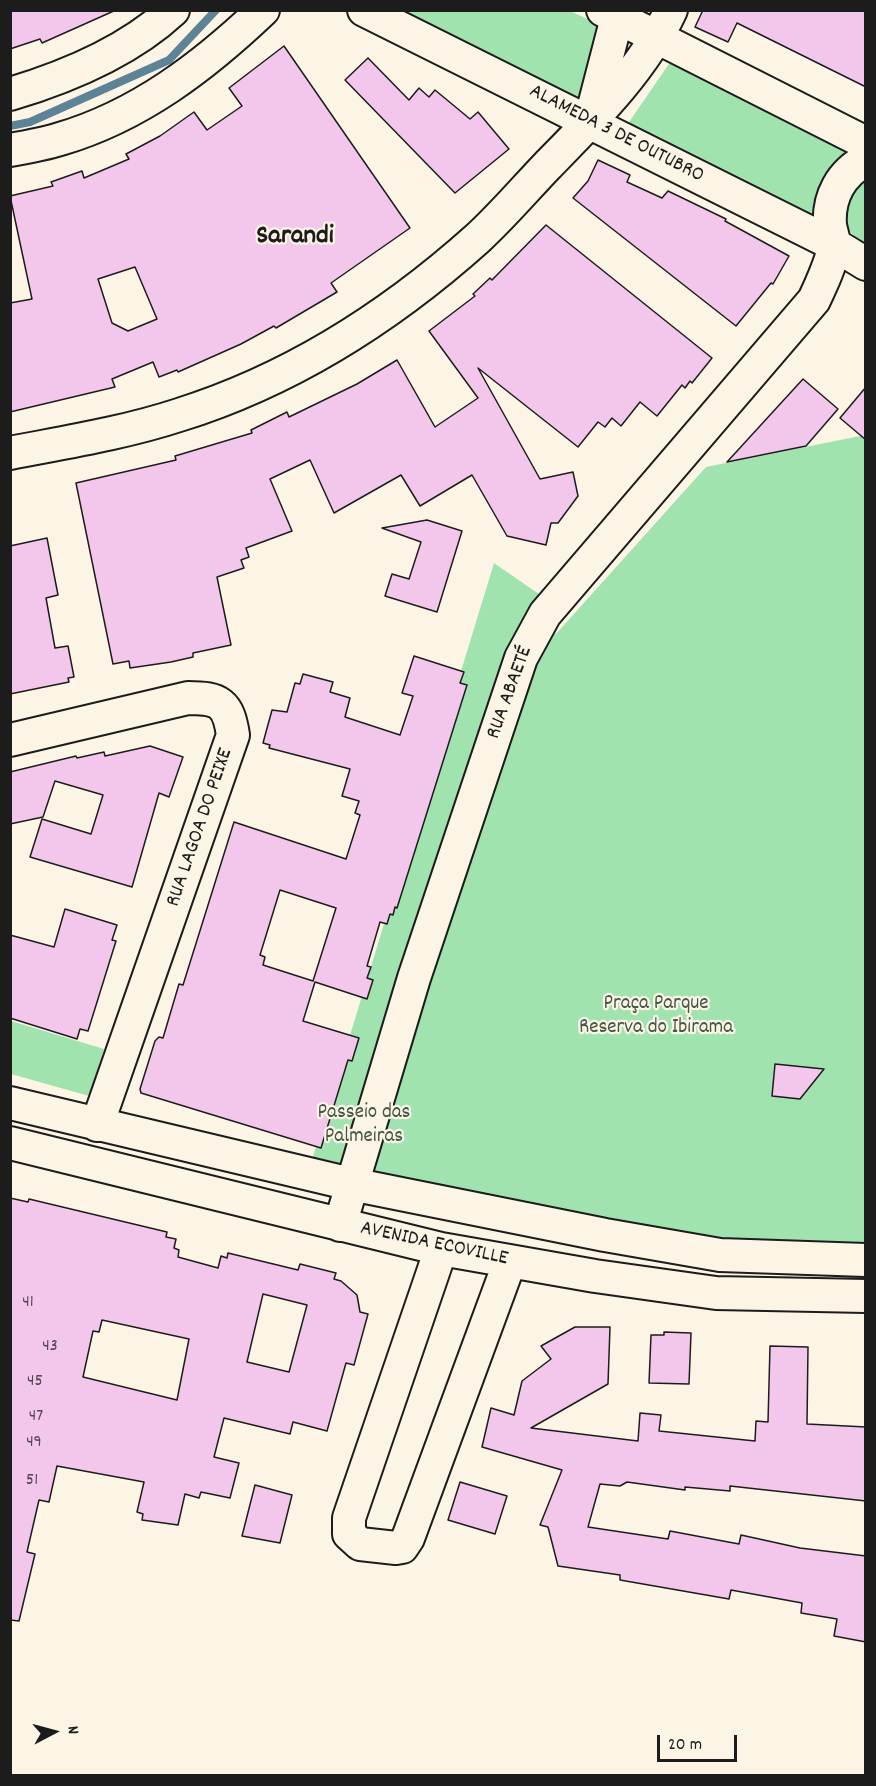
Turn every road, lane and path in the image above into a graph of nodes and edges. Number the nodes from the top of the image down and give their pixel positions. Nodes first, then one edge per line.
1 (173, 10) edge
2 (263, 10) edge
3 (363, 10) edge
4 (671, 10) edge
5 (613, 13) edge
6 (658, 39) junction
7 (10, 94) edge
8 (591, 121) junction
9 (866, 143) edge
10 (10, 150) edge
11 (866, 160) edge
12 (835, 245) junction
13 (866, 264) edge
14 (10, 453) edge
15 (10, 740) edge
16 (10, 1103) edge
17 (97, 1125) junction
18 (10, 1143) edge
19 (351, 1184) junction
20 (340, 1225) junction
21 (605, 1235) junction
22 (441, 1249) junction
23 (866, 1260) edge
24 (510, 1261) junction
25 (595, 1276) junction
26 (866, 1296) edge

1 - 7 street
2 - 10 street
3 - 8 street, ALAMEDA 3 DE OUTUBRO
4 - 6 street
5 - 6 street
5 - 8 street
6 - 8 street
6 - 9 street
8 - 12 street, ALAMEDA 3 DE OUTUBRO
8 - 14 street
11 - 12 street
12 - 13 street, ALAMEDA 3 DE OUTUBRO
12 - 19 street, RUA ABAETÉ
15 - 17 street, RUA LAGOA DO PEIXE
16 - 17 street, AVENIDA ECOVILLE
17 - 19 street, AVENIDA ECOVILLE
18 - 20 street, AVENIDA ECOVILLE
19 - 20 street, RUA ABAETÉ
19 - 21 street, AVENIDA ECOVILLE
20 - 22 street, AVENIDA ECOVILLE
21 - 23 street, AVENIDA ECOVILLE
21 - 25 street
22 - 24 street, AVENIDA ECOVILLE
22 - 24 street
24 - 25 street, AVENIDA ECOVILLE
25 - 26 street, AVENIDA ECOVILLE

